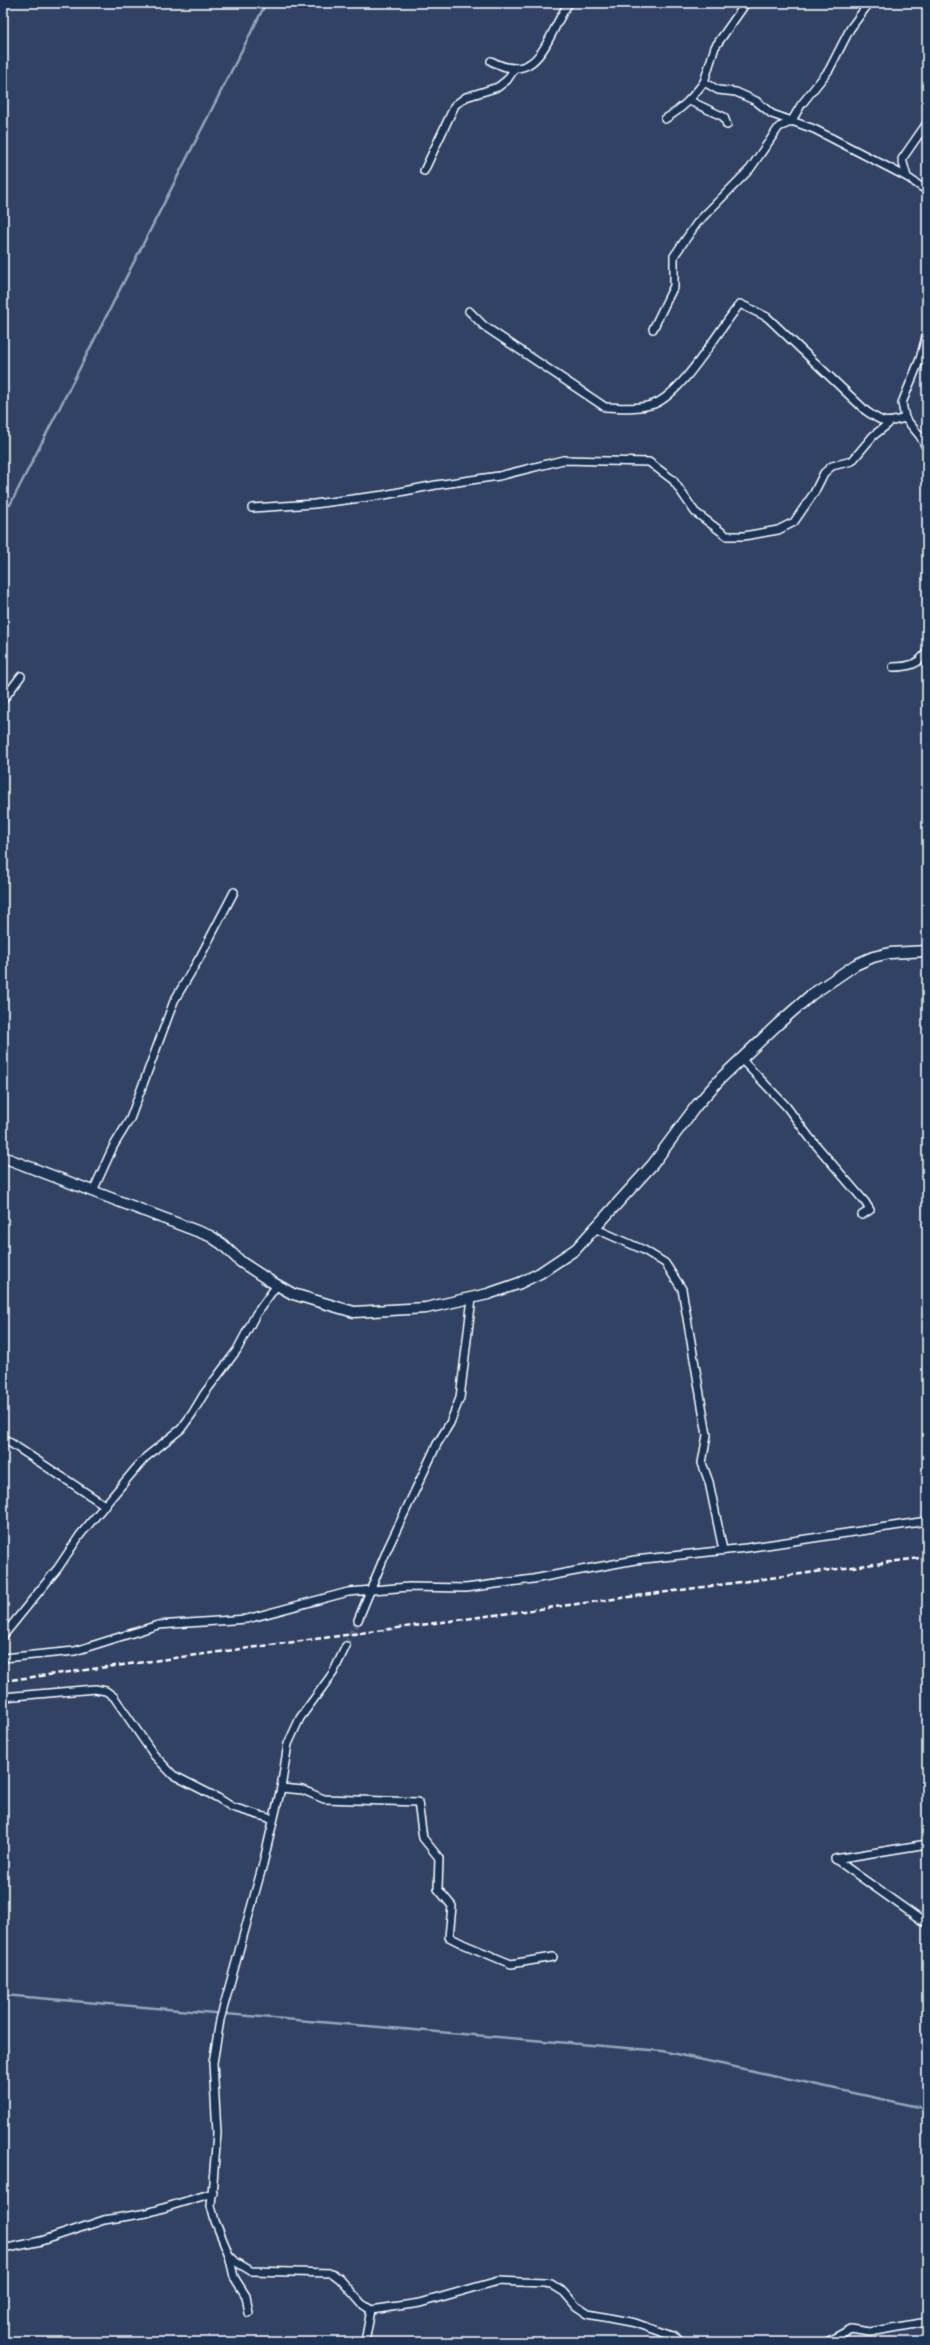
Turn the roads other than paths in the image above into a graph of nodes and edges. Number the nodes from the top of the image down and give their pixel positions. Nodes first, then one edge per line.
1 (569, 3) edge
2 (746, 3) edge
3 (869, 3) edge
4 (491, 61) dead end
5 (515, 68) junction
6 (704, 82) junction
7 (690, 101) junction
8 (664, 119) dead end
9 (791, 122) junction
10 (927, 123) edge
11 (727, 125) dead end
12 (424, 171) dead end
13 (907, 177) junction
14 (927, 191) edge
15 (469, 311) dead end
16 (653, 329) dead end
17 (927, 333) edge
18 (905, 418) junction
19 (888, 424) junction
20 (927, 449) edge
21 (252, 508) dead end
22 (927, 651) edge
23 (893, 667) dead end
24 (21, 676) dead end
25 (3, 700) edge
26 (234, 892) dead end
27 (927, 951) edge
28 (741, 1059) junction
29 (3, 1158) edge
30 (93, 1190) junction
31 (862, 1215) dead end
32 (594, 1228) junction
33 (277, 1285) junction
34 (472, 1298) junction
35 (3, 1438) edge
36 (106, 1506) junction
37 (927, 1520) edge
38 (723, 1550) junction
39 (371, 1589) junction
40 (358, 1620) tunnel mouth
41 (3, 1636) edge
42 (346, 1646) tunnel mouth
43 (3, 1658) edge
44 (3, 1697) edge
45 (281, 1788) junction
46 (272, 1820) junction
47 (927, 1844) edge
48 (927, 1921) edge
49 (553, 1957) dead end
50 (213, 2193) junction
51 (3, 2249) edge
52 (229, 2255) junction
53 (371, 2310) junction
54 (249, 2313) dead end
55 (927, 2322) edge
56 (365, 2342) edge
57 (681, 2342) edge
58 (827, 2342) edge

1 - 5 street
2 - 6 street
3 - 9 street
4 - 5 street
5 - 12 street
6 - 7 street
6 - 9 street
7 - 8 street
7 - 11 street
9 - 13 street
9 - 16 street
10 - 13 street
13 - 14 street
15 - 19 street
17 - 18 street
18 - 19 street
18 - 20 street
19 - 21 street
22 - 23 street
24 - 25 street
26 - 30 street
27 - 28 street
28 - 31 street
28 - 32 street
29 - 30 street
30 - 33 street
32 - 34 street
32 - 38 street
33 - 34 street
33 - 36 street
34 - 39 street
35 - 36 street
36 - 41 street
37 - 38 street
38 - 39 street
39 - 40 street
39 - 43 street
42 - 45 street
44 - 46 street
45 - 46 street
45 - 49 street
46 - 50 street
47 - 48 street
50 - 51 street
50 - 52 street
52 - 53 street
52 - 54 street
53 - 56 street
53 - 57 street
55 - 58 street

